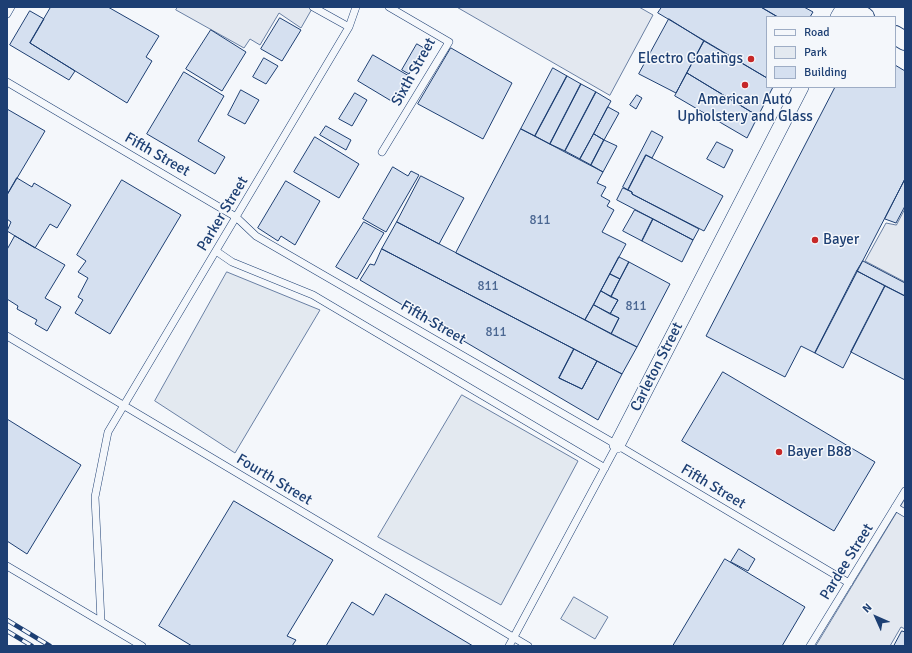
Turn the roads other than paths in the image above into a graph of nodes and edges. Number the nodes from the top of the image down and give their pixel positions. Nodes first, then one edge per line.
1 (11, 7) edge
2 (313, 7) edge
3 (356, 7) edge
4 (389, 7) edge
5 (844, 7) edge
6 (849, 7) edge
7 (7, 14) edge
8 (839, 16) edge
9 (863, 16) edge
10 (349, 27) junction
11 (896, 36) edge
12 (905, 41) edge
13 (7, 82) edge
14 (800, 88) edge
15 (382, 152) dead end
16 (236, 217) junction
17 (216, 251) junction
18 (7, 336) edge
19 (124, 405) junction
20 (617, 445) junction
21 (604, 468) junction
22 (905, 491) edge
23 (895, 507) junction
24 (905, 513) edge
25 (7, 566) edge
26 (849, 583) junction
27 (101, 621) junction
28 (514, 637) junction
29 (142, 646) edge
30 (509, 646) edge
31 (528, 646) edge
32 (810, 646) edge

1 - 7 lane
2 - 10 lane
3 - 10 lane, Parker Street
4 - 15 lane, Sixth Street
5 - 8 street
6 - 9 street
10 - 16 lane, Parker Street
11 - 12 street
13 - 16 lane, Fifth Street
14 - 20 street, Carleton Street
16 - 17 lane, Parker Street
16 - 20 lane, Fifth Street
17 - 19 lane, Parker Street
17 - 21 lane
18 - 19 lane, Fourth Street
19 - 27 lane, Parker Street
19 - 28 lane, Fourth Street
20 - 21 lane, Carleton Street
20 - 26 lane, Fifth Street
21 - 28 lane, Carleton Street
22 - 23 lane, Pardee Street
23 - 24 lane
23 - 26 lane, Pardee Street
25 - 27 lane
26 - 32 lane, Pardee Street
27 - 29 lane
28 - 30 lane, Carleton Street
28 - 31 lane, Fourth Street

